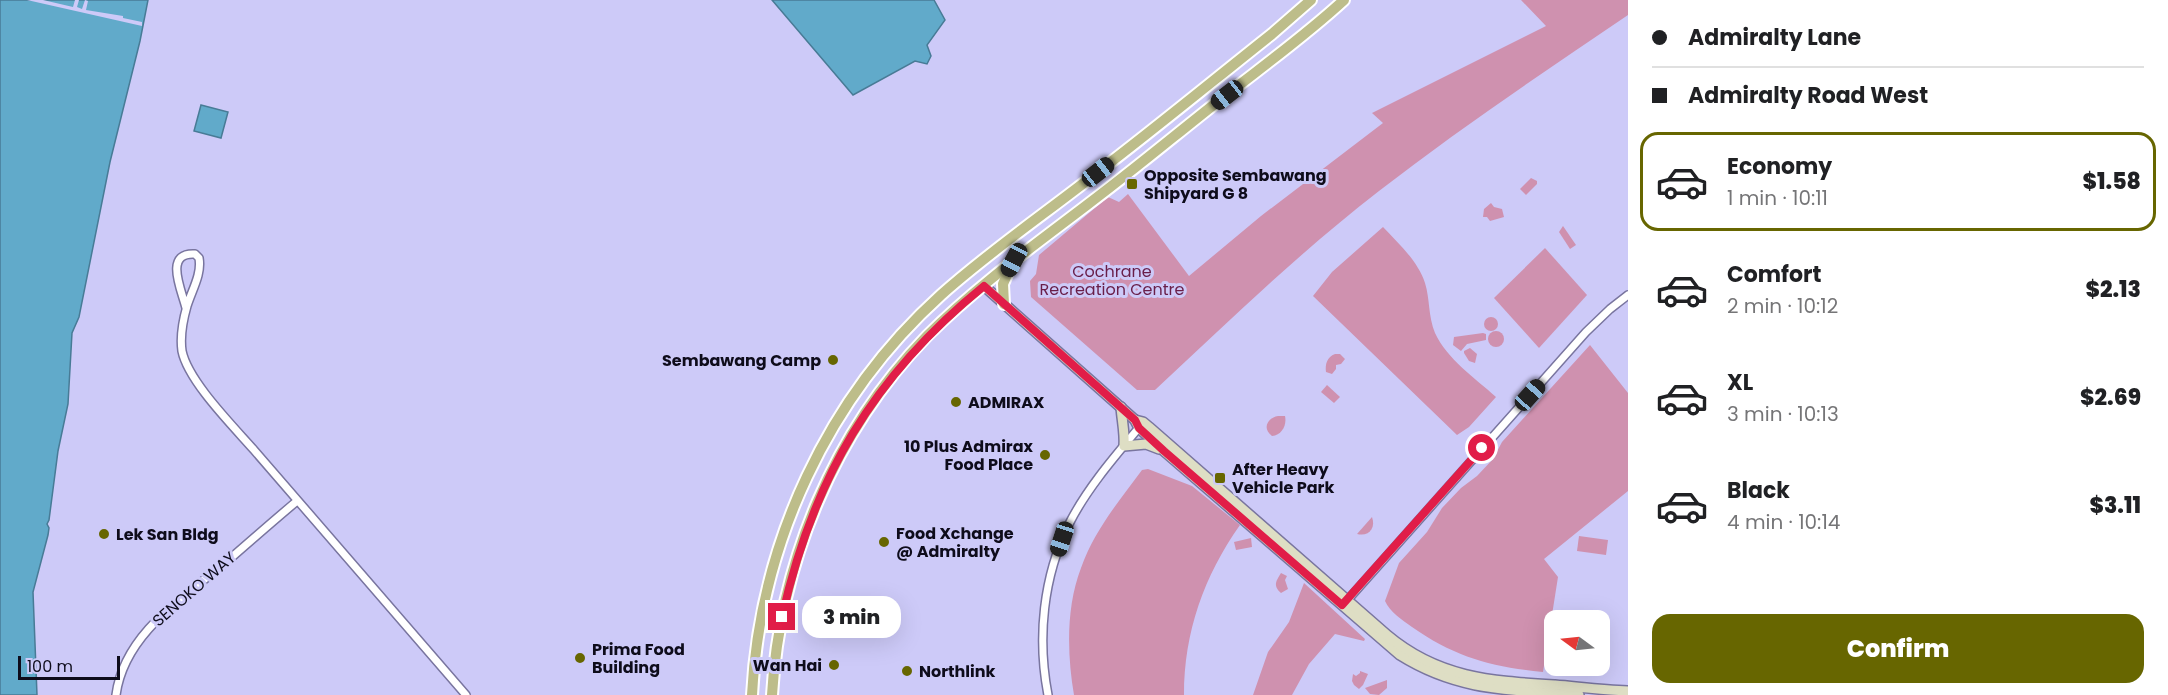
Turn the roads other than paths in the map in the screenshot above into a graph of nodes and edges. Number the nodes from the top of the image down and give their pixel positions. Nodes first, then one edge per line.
1 (1311, 0) edge
2 (1344, 0) edge
3 (1014, 260) junction
4 (956, 284) junction
5 (984, 286) junction
6 (1628, 295) edge
7 (1004, 304) junction
8 (186, 308) junction
9 (1121, 408) junction
10 (1139, 423) junction
11 (1124, 446) junction
12 (1164, 451) junction
13 (297, 501) junction
14 (1345, 602) junction
15 (1628, 691) edge
16 (116, 695) edge
17 (466, 695) edge
18 (752, 695) edge
19 (771, 695) edge
20 (1048, 695) edge
21 (1579, 695) edge

1 - 4 main road
2 - 3 main road
3 - 5 main road
3 - 7 main road
4 - 5 main road
4 - 18 main road
5 - 7 main road
5 - 19 main road
6 - 14 street
7 - 9 main road
8 - 8 street
8 - 13 street
9 - 10 main road
9 - 11 main road
10 - 11 street
10 - 12 main road
10 - 14 main road
11 - 12 main road
11 - 20 street
12 - 14 main road
13 - 16 street, SENOKO WAY
13 - 17 street
14 - 15 main road
14 - 21 main road

